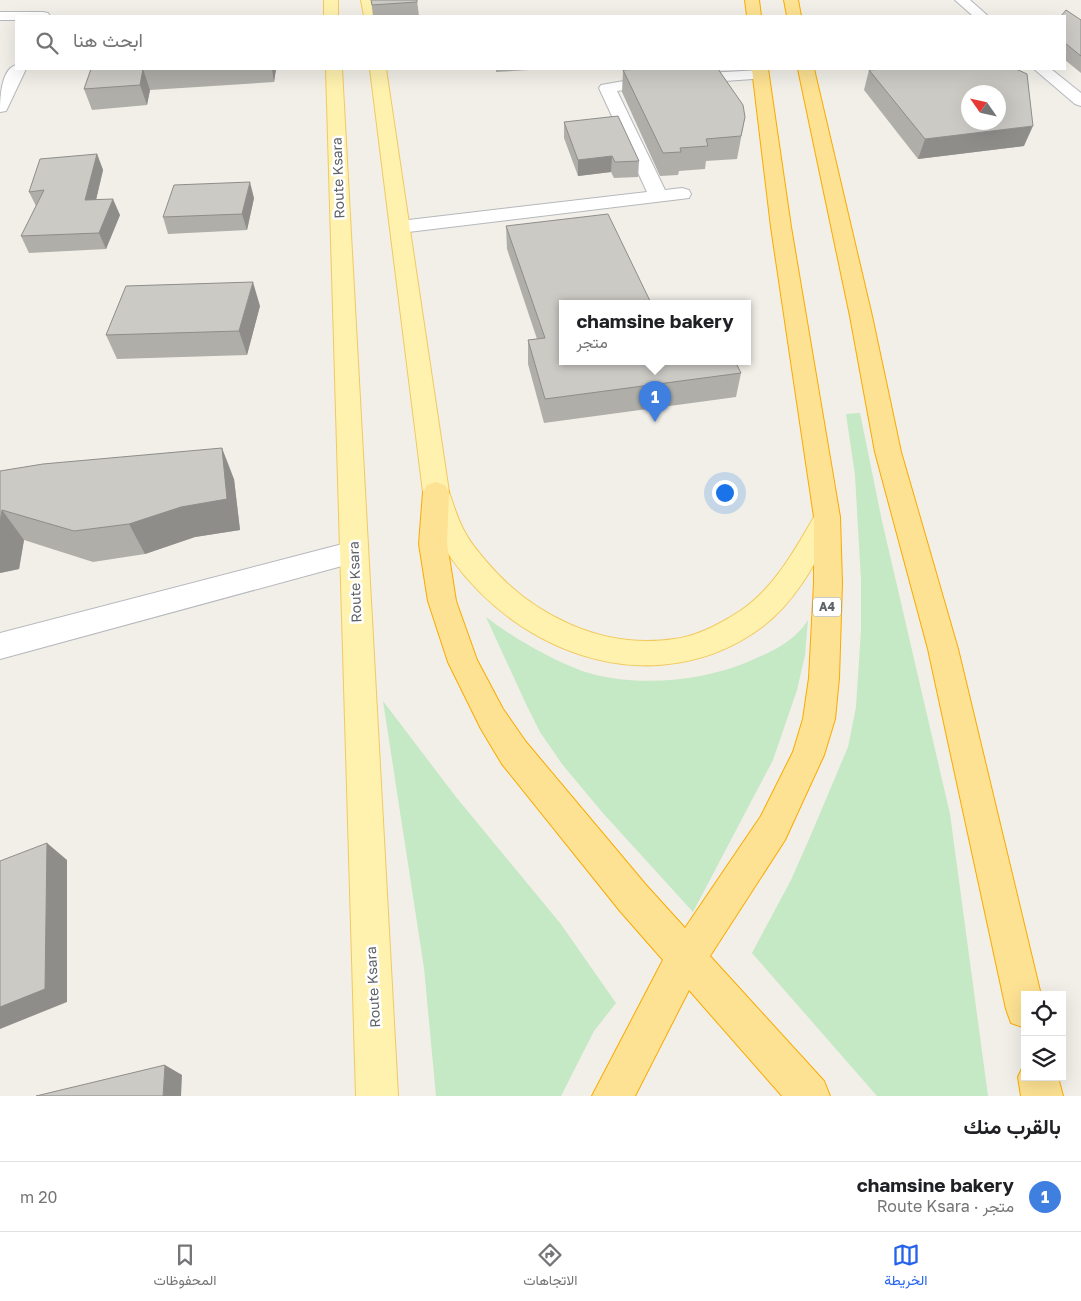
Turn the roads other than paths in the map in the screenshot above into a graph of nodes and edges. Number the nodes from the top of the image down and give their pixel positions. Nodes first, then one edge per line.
1 (331, 0) edge
2 (368, 0) edge
3 (752, 0) edge
4 (791, 0) edge
5 (962, 0) edge
6 (45, 13) edge
7 (331, 15) edge
8 (371, 15) edge
9 (754, 15) edge
10 (794, 15) edge
11 (980, 15) edge
12 (0, 16) edge
13 (18, 70) edge
14 (334, 70) edge
15 (378, 70) edge
16 (806, 70) edge
17 (1043, 70) edge
18 (761, 72) edge
19 (1081, 101) edge
20 (0, 107) edge
21 (682, 194) dead end
22 (659, 197) junction
23 (400, 227) junction
24 (436, 492) junction
25 (827, 517) junction
26 (354, 552) junction
27 (0, 646) edge
28 (687, 958) junction
29 (1021, 991) edge
30 (1039, 1081) edge
31 (377, 1096) edge
32 (613, 1096) edge
33 (809, 1096) edge
34 (1042, 1096) edge

1 - 7 main road
2 - 8 main road
3 - 9 highway
4 - 10 highway
5 - 11 street
6 - 12 street
13 - 20 street
14 - 26 main road, Route Ksara
15 - 23 main road
16 - 29 highway
17 - 19 street
18 - 22 street
18 - 25 highway, A4
21 - 22 street
22 - 23 street
23 - 24 main road
24 - 25 main road
24 - 28 highway
25 - 28 highway, A4
26 - 27 street
26 - 31 main road, Route Ksara
28 - 32 highway, A4
28 - 33 highway
30 - 34 highway

